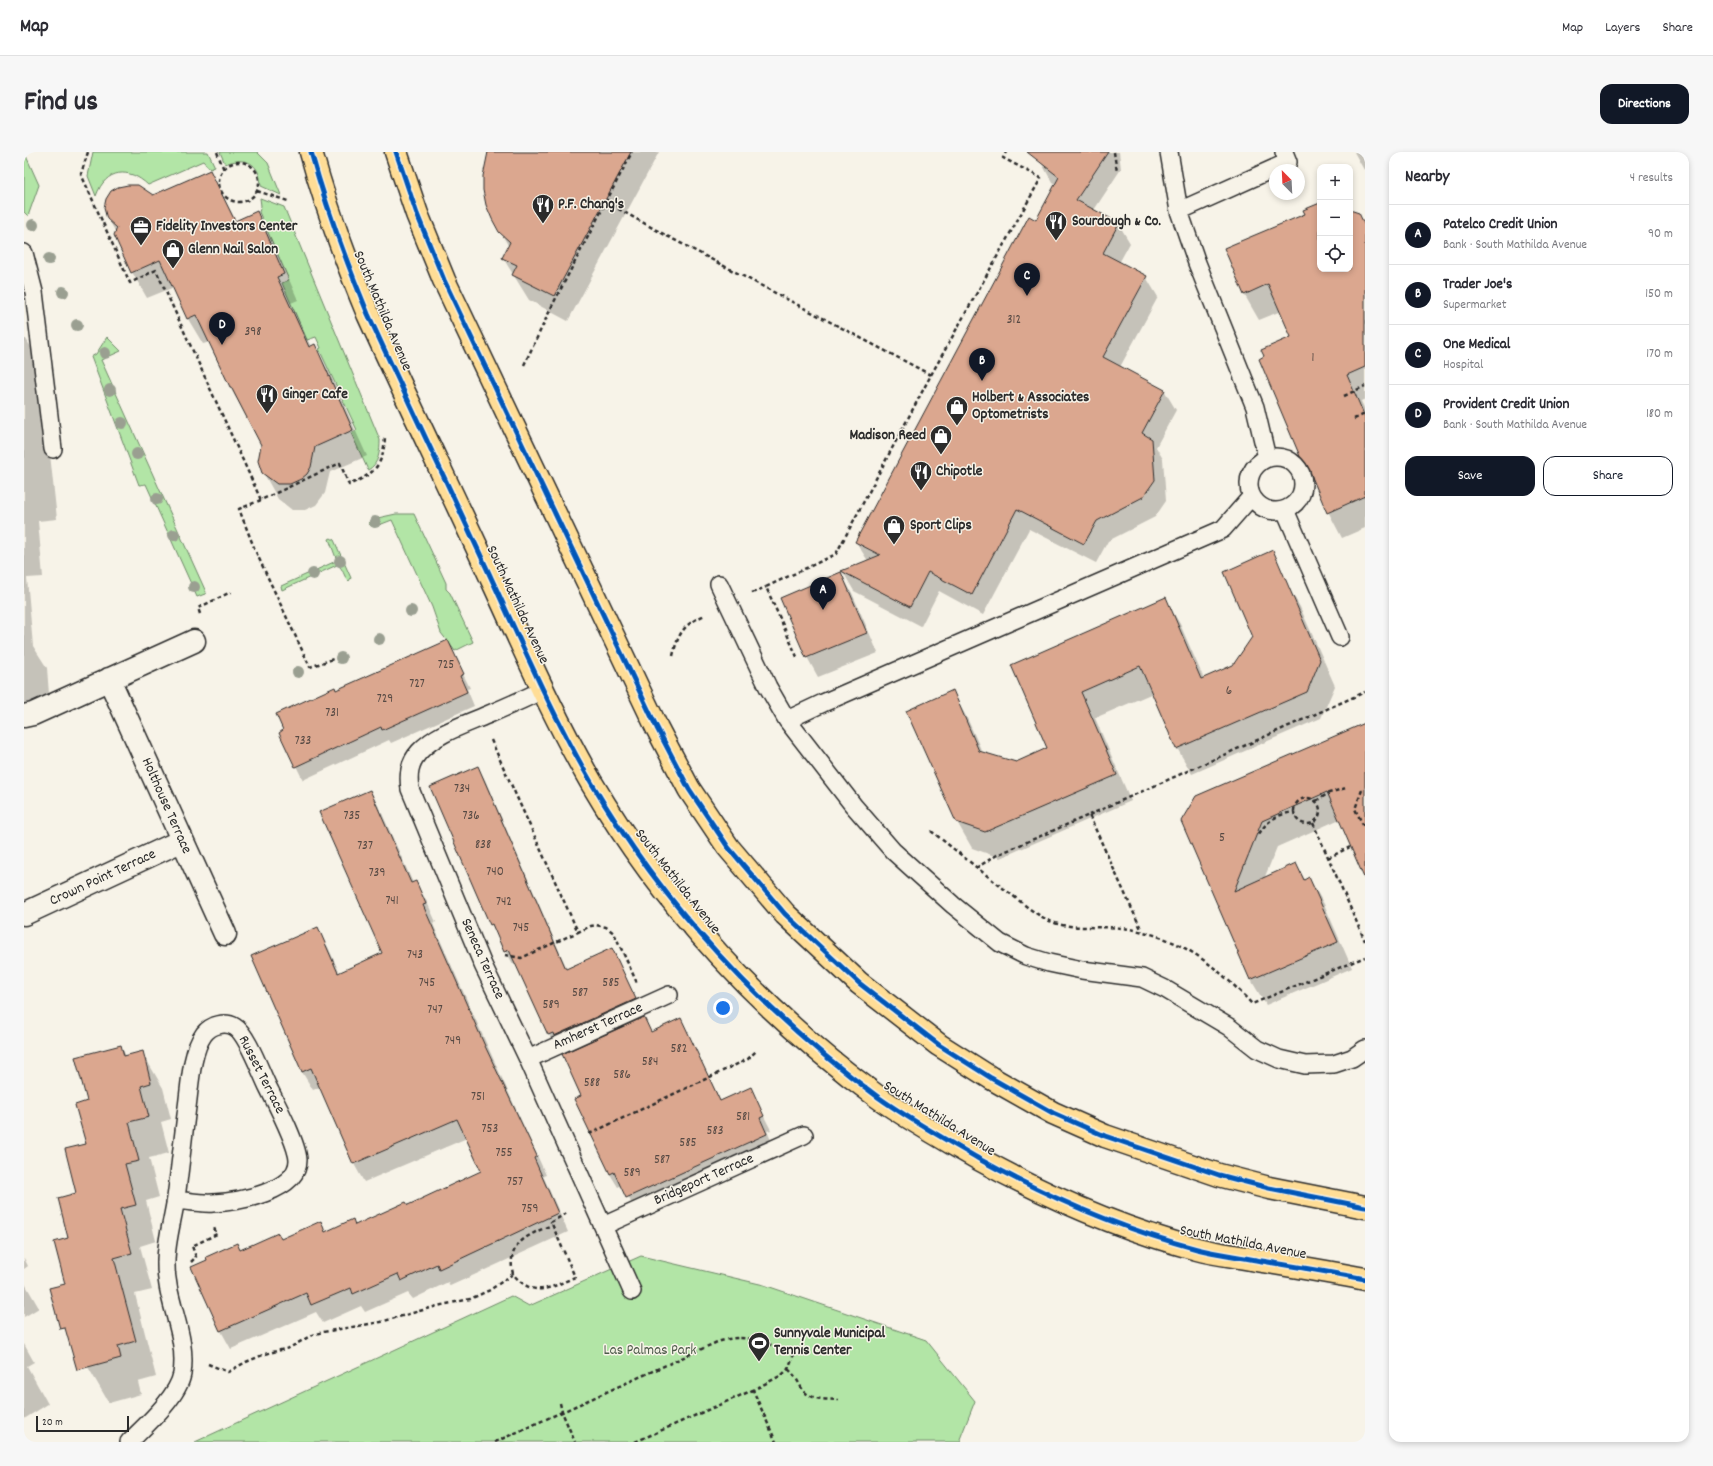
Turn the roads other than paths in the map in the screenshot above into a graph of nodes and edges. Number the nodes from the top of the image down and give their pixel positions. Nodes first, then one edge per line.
1 (311, 152) edge
2 (396, 152) edge
3 (1169, 152) edge
4 (1284, 152) edge
5 (1179, 212) junction
6 (24, 253) edge
7 (53, 449) dead end
8 (1267, 458) junction
9 (1252, 497) junction
10 (1285, 510) junction
11 (718, 584) dead end
12 (1340, 637) dead end
13 (194, 642) dead end
14 (109, 679) junction
15 (543, 690) junction
16 (24, 716) edge
17 (788, 720) junction
18 (182, 841) junction
19 (24, 914) edge
20 (225, 934) dead end
21 (669, 995) dead end
22 (1365, 1049) edge
23 (528, 1059) junction
24 (804, 1135) dead end
25 (176, 1200) junction
26 (1365, 1207) edge
27 (603, 1226) junction
28 (1365, 1279) edge
29 (632, 1291) dead end
30 (129, 1442) edge

1 - 15 main road, South Mathilda Avenue
2 - 26 main road
3 - 5 lane
4 - 5 lane
5 - 8 lane
6 - 7 lane
8 - 9 lane
8 - 10 lane
9 - 10 lane
9 - 17 lane
10 - 12 lane
11 - 17 lane
13 - 14 street
14 - 16 street
14 - 18 street, Holthouse Terrace
15 - 23 lane, Seneca Terrace
15 - 28 main road, South Mathilda Avenue
17 - 22 lane
18 - 19 street, Crown Point Terrace
18 - 20 street, Holthouse Terrace
21 - 23 lane, Amherst Terrace
23 - 27 lane, Seneca Terrace
24 - 27 lane, Bridgeport Terrace
25 - 25 lane, Russet Terrace
25 - 30 lane, Russet Terrace
27 - 29 lane, Seneca Terrace

